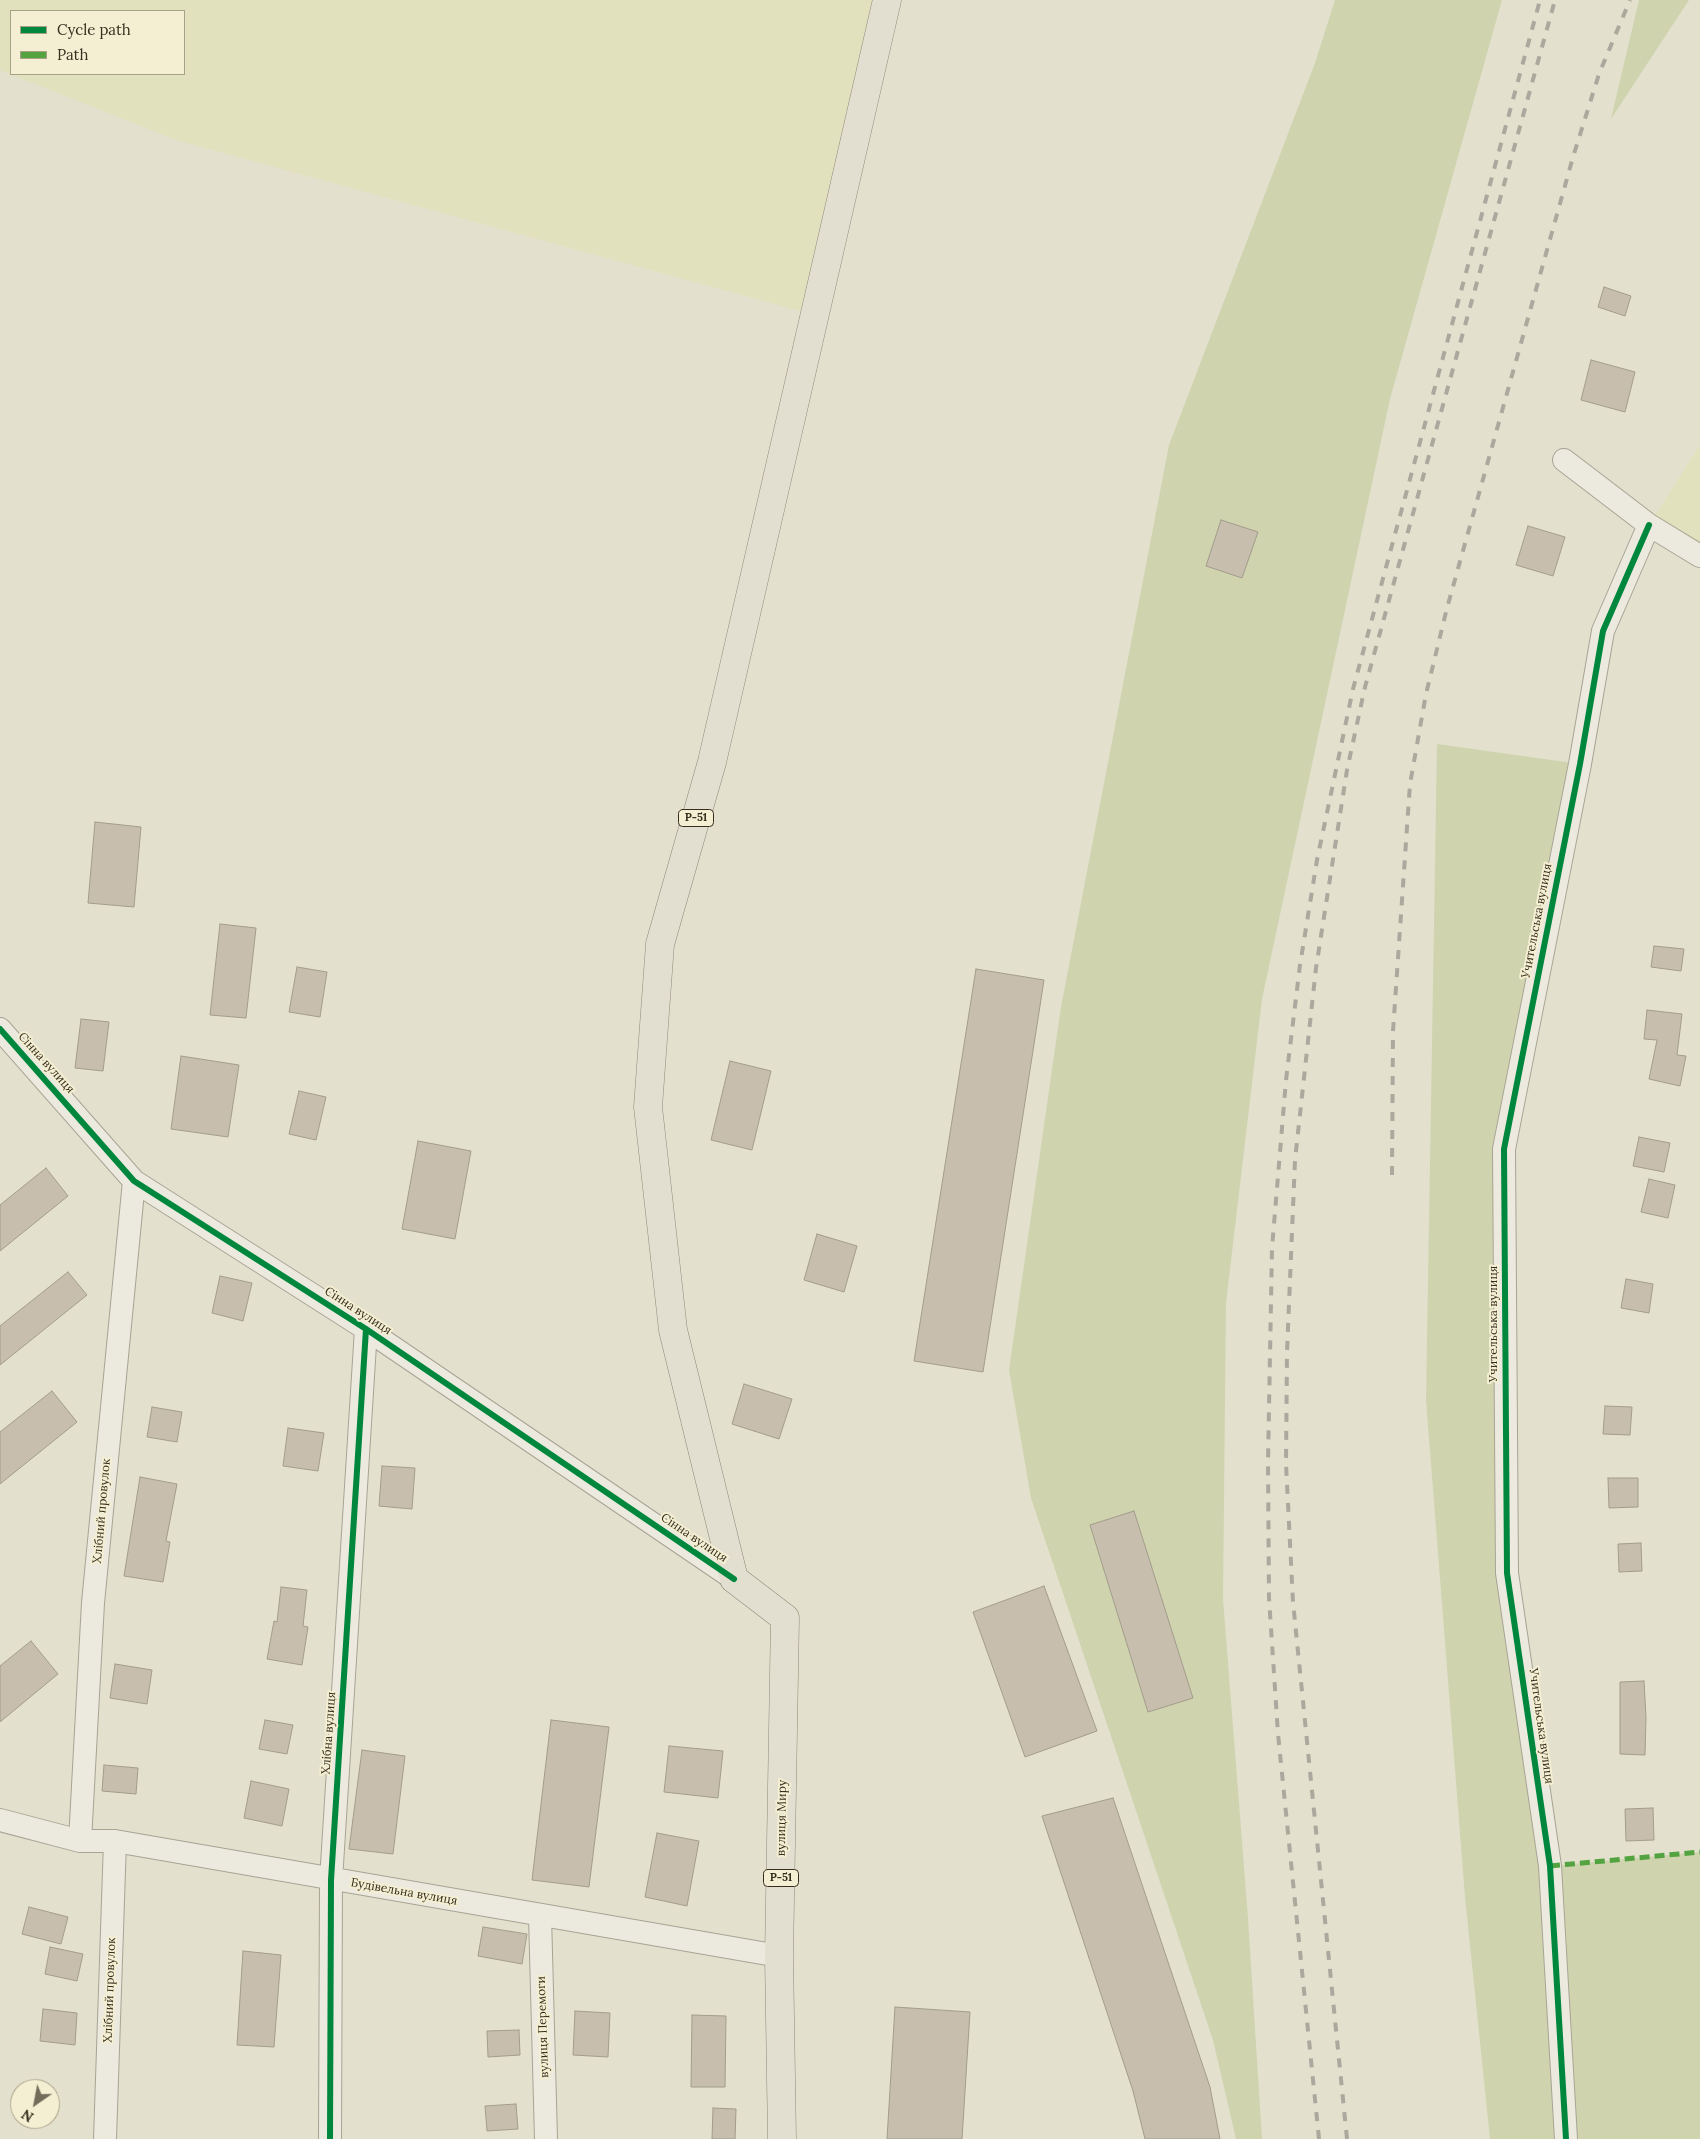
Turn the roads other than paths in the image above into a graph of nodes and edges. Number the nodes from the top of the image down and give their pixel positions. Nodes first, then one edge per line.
1 (887, 0) edge
2 (1564, 460) dead end
3 (1649, 525) junction
4 (1700, 556) edge
5 (0, 1029) edge
6 (134, 1181) junction
7 (366, 1329) junction
8 (734, 1579) junction
9 (0, 1820) edge
10 (80, 1841) junction
11 (115, 1841) junction
12 (332, 1880) junction
13 (540, 1916) junction
14 (780, 1956) junction
15 (105, 2139) edge
16 (330, 2139) edge
17 (546, 2139) edge
18 (782, 2139) edge
19 (1566, 2139) edge

1 - 8 main road, Р-51
2 - 3 street
3 - 4 street
3 - 19 street, Учительська вулиця
5 - 6 street, Сінна вулиця
6 - 7 street, Сінна вулиця
6 - 10 street, Хлібний провулок
7 - 8 street, Сінна вулиця
7 - 12 street, Хлібна вулиця
8 - 14 main road, вулиця Миру / Р-51
9 - 10 street, Будівельна вулиця
10 - 11 street, Будівельна вулиця
11 - 12 street, Будівельна вулиця
11 - 15 street, Хлібний провулок
12 - 13 street, Будівельна вулиця
12 - 16 street, Хлібна вулиця
13 - 14 street, Будівельна вулиця
13 - 17 street, вулиця Перемоги
14 - 18 main road, вулиця Миру / Р-51

